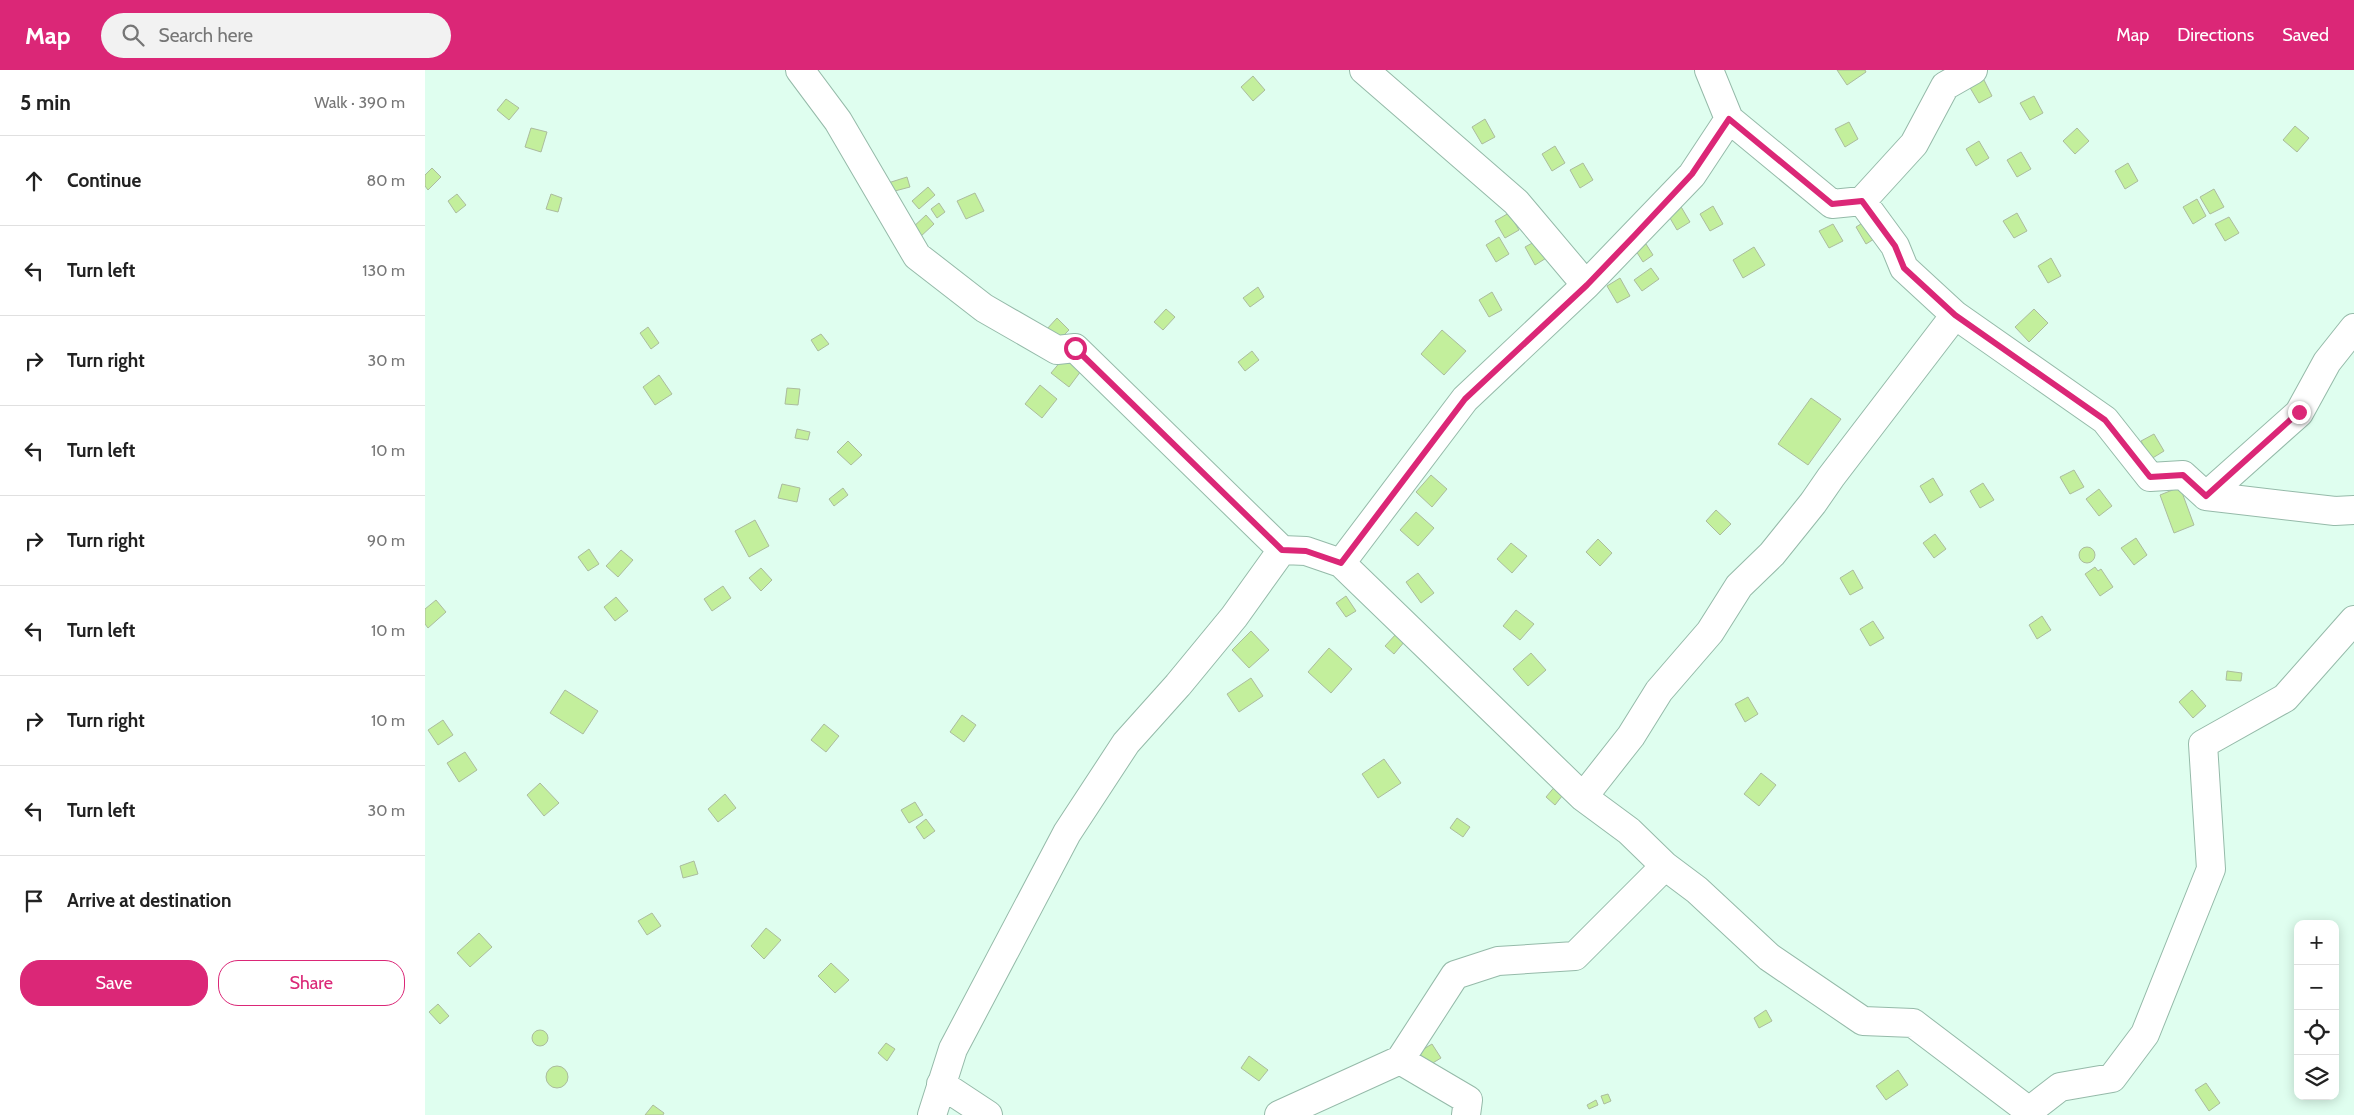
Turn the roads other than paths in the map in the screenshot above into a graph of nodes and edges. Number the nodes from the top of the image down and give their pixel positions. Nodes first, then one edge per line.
1 (800, 70) edge
2 (1364, 70) edge
3 (1709, 70) edge
4 (1973, 70) edge
5 (1729, 119) junction
6 (1862, 201) junction
7 (1587, 285) junction
8 (1955, 315) junction
9 (2354, 328) edge
10 (2206, 496) junction
11 (2354, 510) edge
12 (1282, 550) junction
13 (1341, 563) junction
14 (2354, 620) edge
15 (1583, 797) junction
16 (1665, 866) junction
17 (1400, 1060) junction
18 (941, 1084) junction
19 (2030, 1114) edge
20 (933, 1115) edge
21 (988, 1115) edge
22 (1279, 1115) edge
23 (1466, 1115) edge

1 - 12 street
2 - 7 street
3 - 5 street
4 - 6 street
5 - 6 street
5 - 7 street
6 - 8 street
7 - 13 street
8 - 10 street
8 - 15 street
9 - 10 street
10 - 11 street
12 - 13 street
12 - 18 street
13 - 15 street
14 - 19 street
15 - 16 street
16 - 17 street
16 - 19 street
17 - 22 street
17 - 23 street
18 - 20 street
18 - 21 street

